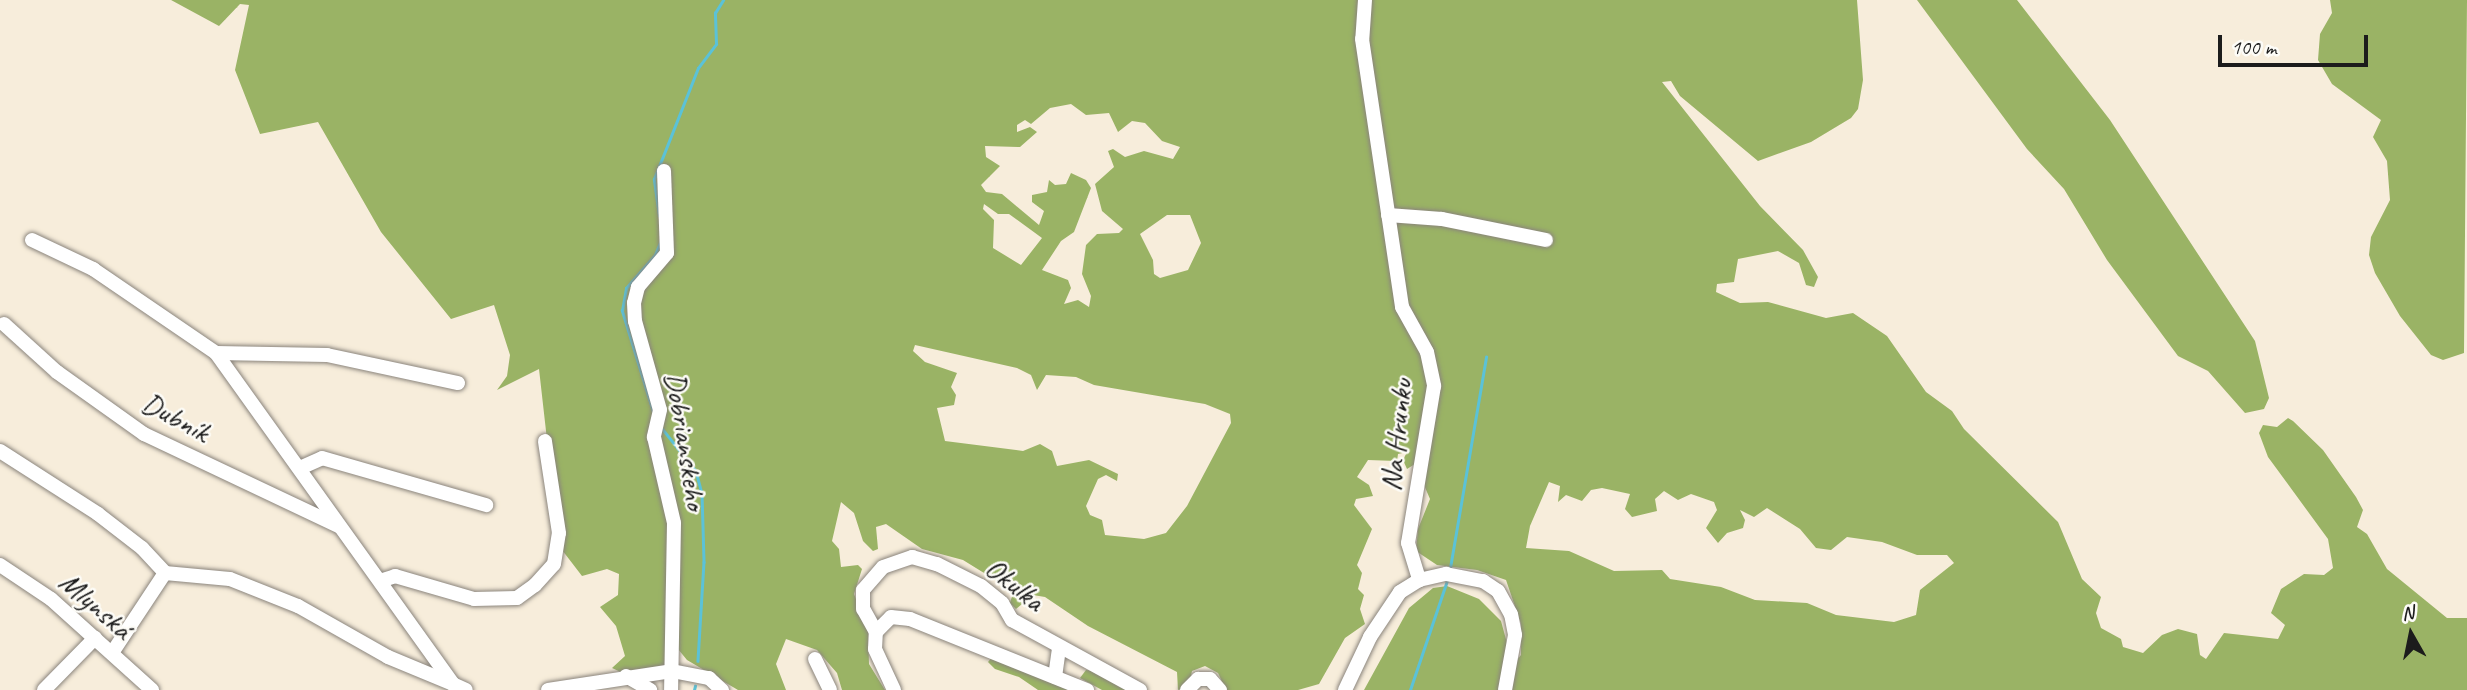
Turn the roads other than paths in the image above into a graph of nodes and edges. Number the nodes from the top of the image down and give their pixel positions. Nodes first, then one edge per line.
1 (1365, 0) edge
2 (664, 171) dead end
3 (1388, 215) junction
4 (32, 240) dead end
5 (1546, 240) dead end
6 (4, 324) dead end
7 (246, 352) junction
8 (216, 353) junction
9 (237, 377) junction
10 (458, 383) dead end
11 (545, 441) dead end
12 (0, 451) edge
13 (300, 468) junction
14 (486, 505) dead end
15 (342, 528) junction
16 (0, 565) edge
17 (164, 573) junction
18 (1419, 580) junction
19 (380, 581) junction
20 (876, 632) junction
21 (95, 638) junction
22 (1059, 648) junction
23 (113, 653) junction
24 (432, 654) junction
25 (815, 659) dead end
26 (418, 671) junction
27 (672, 671) junction
28 (624, 676) junction
29 (1055, 677) junction
30 (460, 687) edge
31 (44, 690) edge
32 (152, 690) edge
33 (548, 690) edge
34 (650, 690) edge
35 (671, 690) edge
36 (722, 690) edge
37 (830, 690) edge
38 (894, 690) edge
39 (1087, 690) edge
40 (1140, 690) edge
41 (1187, 690) edge
42 (1220, 690) edge
43 (1345, 690) edge
44 (1505, 690) edge

1 - 3 street, Na Hrunku
2 - 27 street, Dobrianskeho
3 - 5 street
3 - 18 street, Na Hrunku
4 - 8 street, Dubník
6 - 15 street, Dubník
7 - 8 street
7 - 9 street
7 - 10 street
8 - 9 street, Dubník
9 - 13 street, Dubník
11 - 19 street
12 - 17 street
13 - 14 street
13 - 15 street, Dubník
15 - 19 street, Dubník
16 - 21 street, Mlynská
17 - 23 street
17 - 26 street, Dubník
18 - 43 street
18 - 44 street
19 - 24 street, Dubník
20 - 22 street, Okulka
20 - 29 street, Okulka
20 - 38 street, Okulka
21 - 23 street, Mlynská
21 - 31 street
22 - 29 street
22 - 40 street, Okulka
23 - 32 street, Mlynská
24 - 26 street
24 - 30 street, Dubník
25 - 37 street
26 - 30 street, Dubník
27 - 28 street
27 - 35 street, Dobrianskeho
27 - 36 street
28 - 33 street
28 - 34 street
29 - 39 street, Okulka
41 - 42 street

